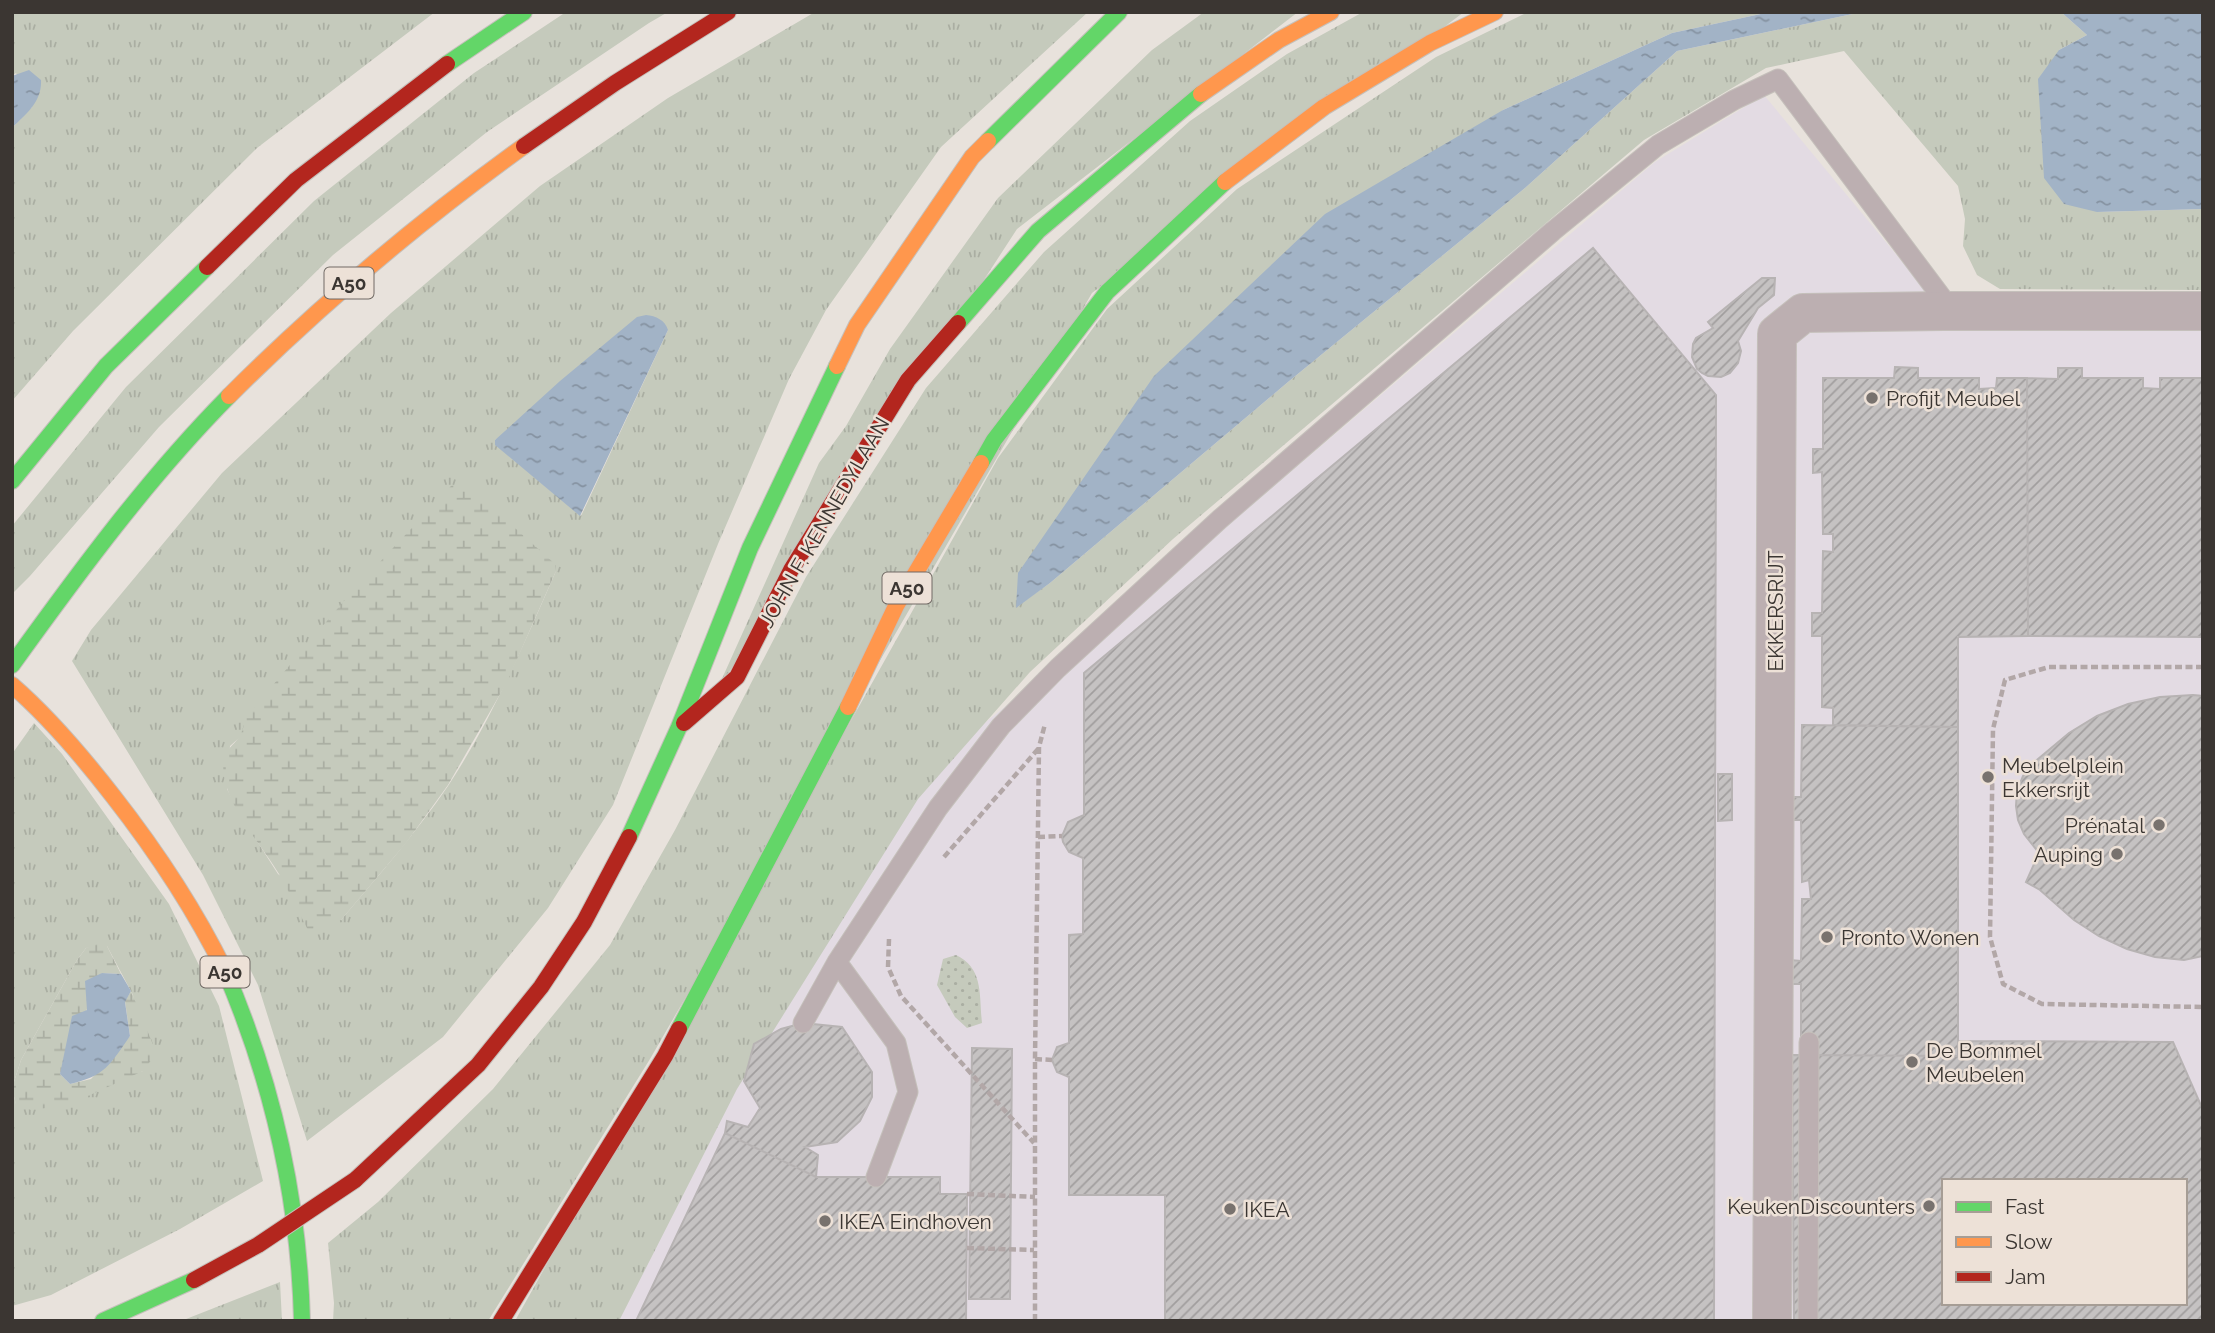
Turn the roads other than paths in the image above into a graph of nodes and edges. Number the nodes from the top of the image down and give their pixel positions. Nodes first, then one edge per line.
1 (524, 12) edge
2 (728, 12) edge
3 (1119, 12) edge
4 (1331, 12) edge
5 (1494, 12) edge
6 (1952, 311) junction
7 (2203, 311) edge
8 (12, 481) edge
9 (12, 665) edge
10 (12, 685) edge
11 (680, 727) junction
12 (837, 962) junction
13 (803, 1023) dead end
14 (1809, 1042) dead end
15 (876, 1177) dead end
16 (103, 1321) edge
17 (302, 1321) edge
18 (501, 1321) edge
19 (1772, 1321) edge
20 (1808, 1321) edge

1 - 8 highway
2 - 9 highway, A50
3 - 11 highway
4 - 11 highway, JOHN F. KENNEDYLAAN
5 - 18 highway, A50
6 - 7 street, EKKERSRIJT
6 - 12 lane
6 - 19 street, EKKERSRIJT
10 - 17 highway, A50
11 - 16 highway, JOHN F. KENNEDYLAAN, bridge
12 - 13 lane
12 - 15 lane
14 - 20 lane

